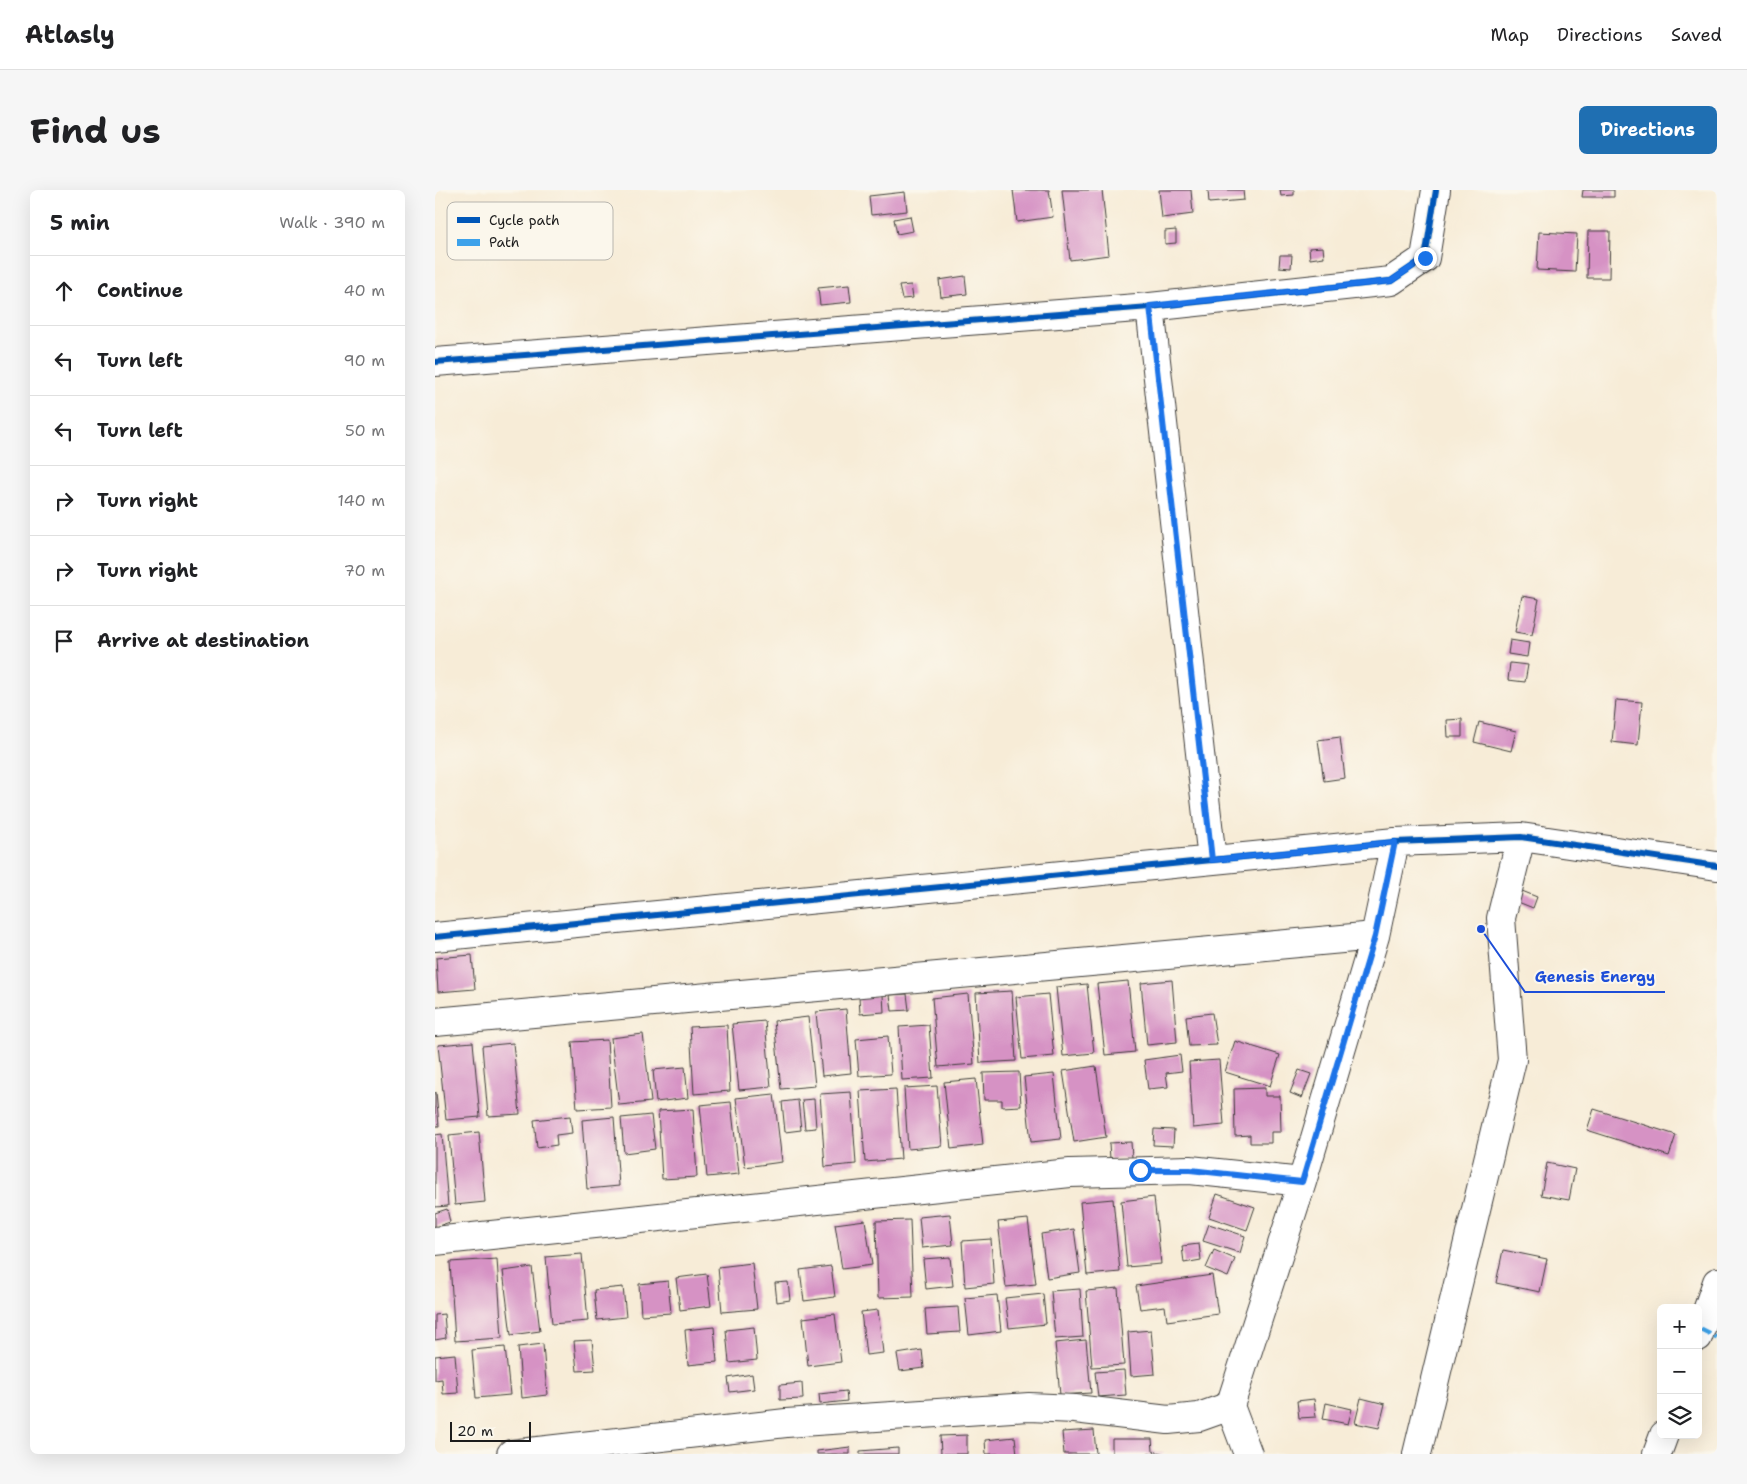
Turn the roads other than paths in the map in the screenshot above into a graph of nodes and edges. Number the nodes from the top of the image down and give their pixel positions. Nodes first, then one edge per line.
1 (1436, 190) edge
2 (1150, 306) junction
3 (435, 362) edge
4 (1521, 837) junction
5 (1395, 842) junction
6 (1212, 860) junction
7 (1717, 866) edge
8 (1375, 936) junction
9 (435, 937) edge
10 (435, 1022) edge
11 (1302, 1182) junction
12 (435, 1241) edge
13 (1717, 1282) edge
14 (1702, 1325) edge
15 (1230, 1406) junction
16 (1662, 1439) edge
17 (511, 1454) edge
18 (1248, 1454) edge
19 (1417, 1454) edge
20 (1657, 1454) edge

1 - 2 street
2 - 3 street
2 - 6 street
4 - 5 street
4 - 7 street
4 - 19 street
5 - 6 street
5 - 8 street
6 - 9 street
8 - 10 street
8 - 11 street
11 - 12 street
11 - 15 street
13 - 14 street
15 - 17 street
15 - 18 street
16 - 20 street

